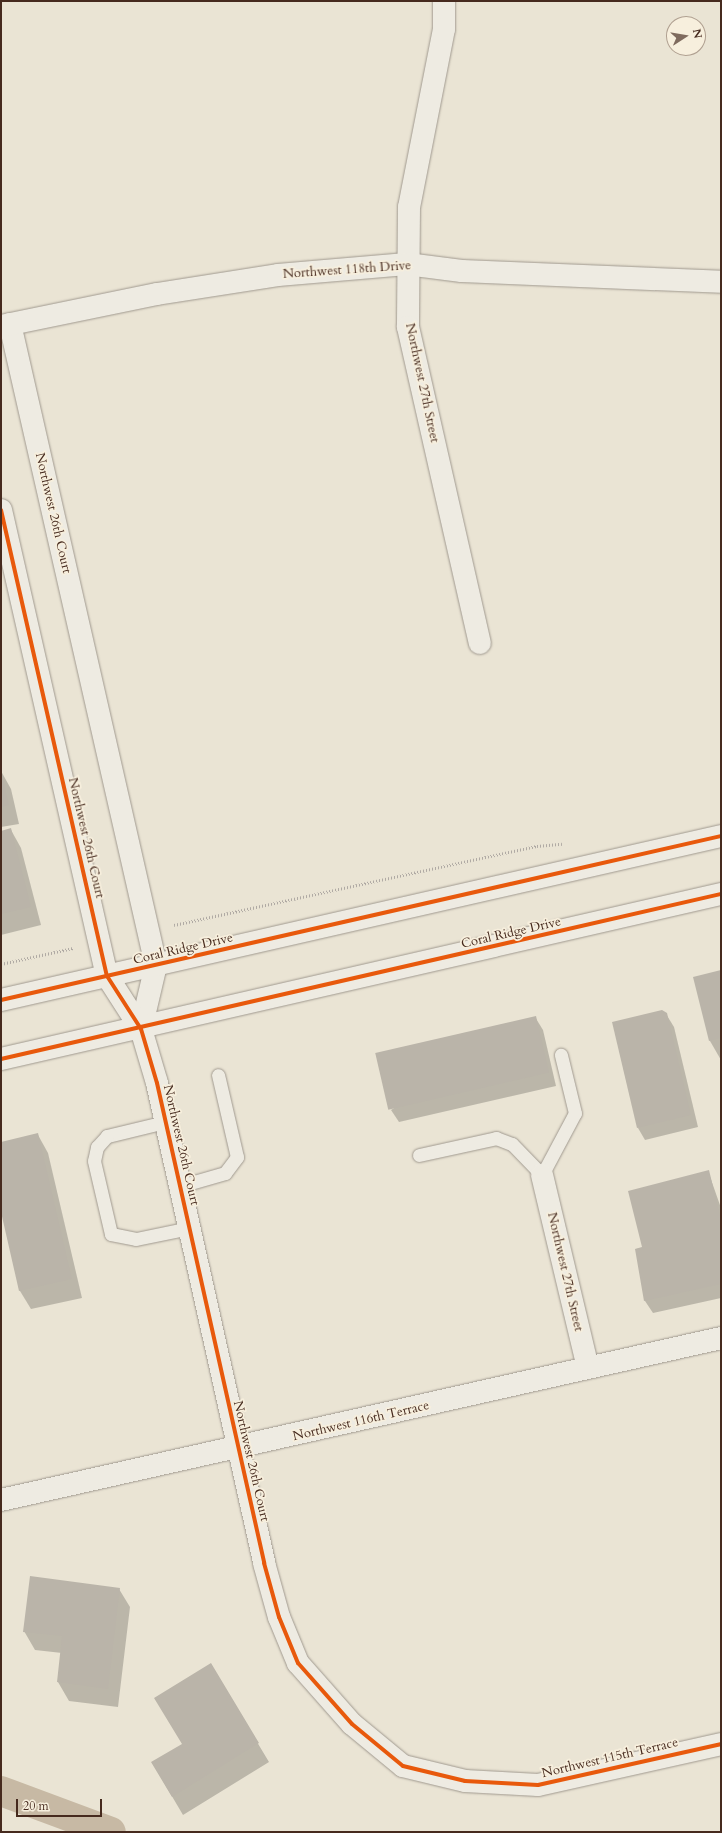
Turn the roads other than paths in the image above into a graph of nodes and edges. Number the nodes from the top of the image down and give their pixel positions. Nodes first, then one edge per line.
1 (444, 1) edge
2 (407, 264) junction
3 (721, 282) edge
4 (6, 325) edge
5 (1, 510) edge
6 (480, 642) dead end
7 (721, 836) edge
8 (721, 894) edge
9 (156, 965) junction
10 (107, 976) junction
11 (1, 1000) edge
12 (141, 1029) junction
13 (561, 1055) dead end
14 (1, 1059) edge
15 (218, 1074) dead end
16 (165, 1122) junction
17 (419, 1155) dead end
18 (542, 1175) junction
19 (180, 1186) junction
20 (189, 1228) junction
21 (721, 1338) edge
22 (588, 1368) junction
23 (238, 1449) junction
24 (1, 1500) edge
25 (352, 1724) joint
26 (721, 1744) edge

1 - 2 street, Northwest 27th Street
2 - 3 street, Northwest 118th Drive
2 - 4 street, Northwest 118th Drive
2 - 6 street, Northwest 27th Street
4 - 9 street, Northwest 26th Court
5 - 10 street, Northwest 26th Court
7 - 9 street, Coral Ridge Drive
8 - 12 street, Coral Ridge Drive
9 - 10 street, Coral Ridge Drive
9 - 12 street, Northwest 26th Court
10 - 11 street, Coral Ridge Drive
10 - 12 street, Northwest 26th Court
12 - 14 street, Coral Ridge Drive
12 - 16 street, Northwest 26th Court
13 - 18 lane
15 - 19 lane
16 - 19 street, Northwest 26th Court
16 - 20 lane
17 - 18 lane
18 - 22 street, Northwest 27th Street
19 - 20 street, Northwest 26th Court
20 - 23 street, Northwest 26th Court
21 - 22 street, Northwest 116th Terrace
22 - 23 street, Northwest 116th Terrace
23 - 24 street, Northwest 116th Terrace
23 - 25 street, Northwest 26th Court
25 - 26 street, Northwest 115th Terrace

